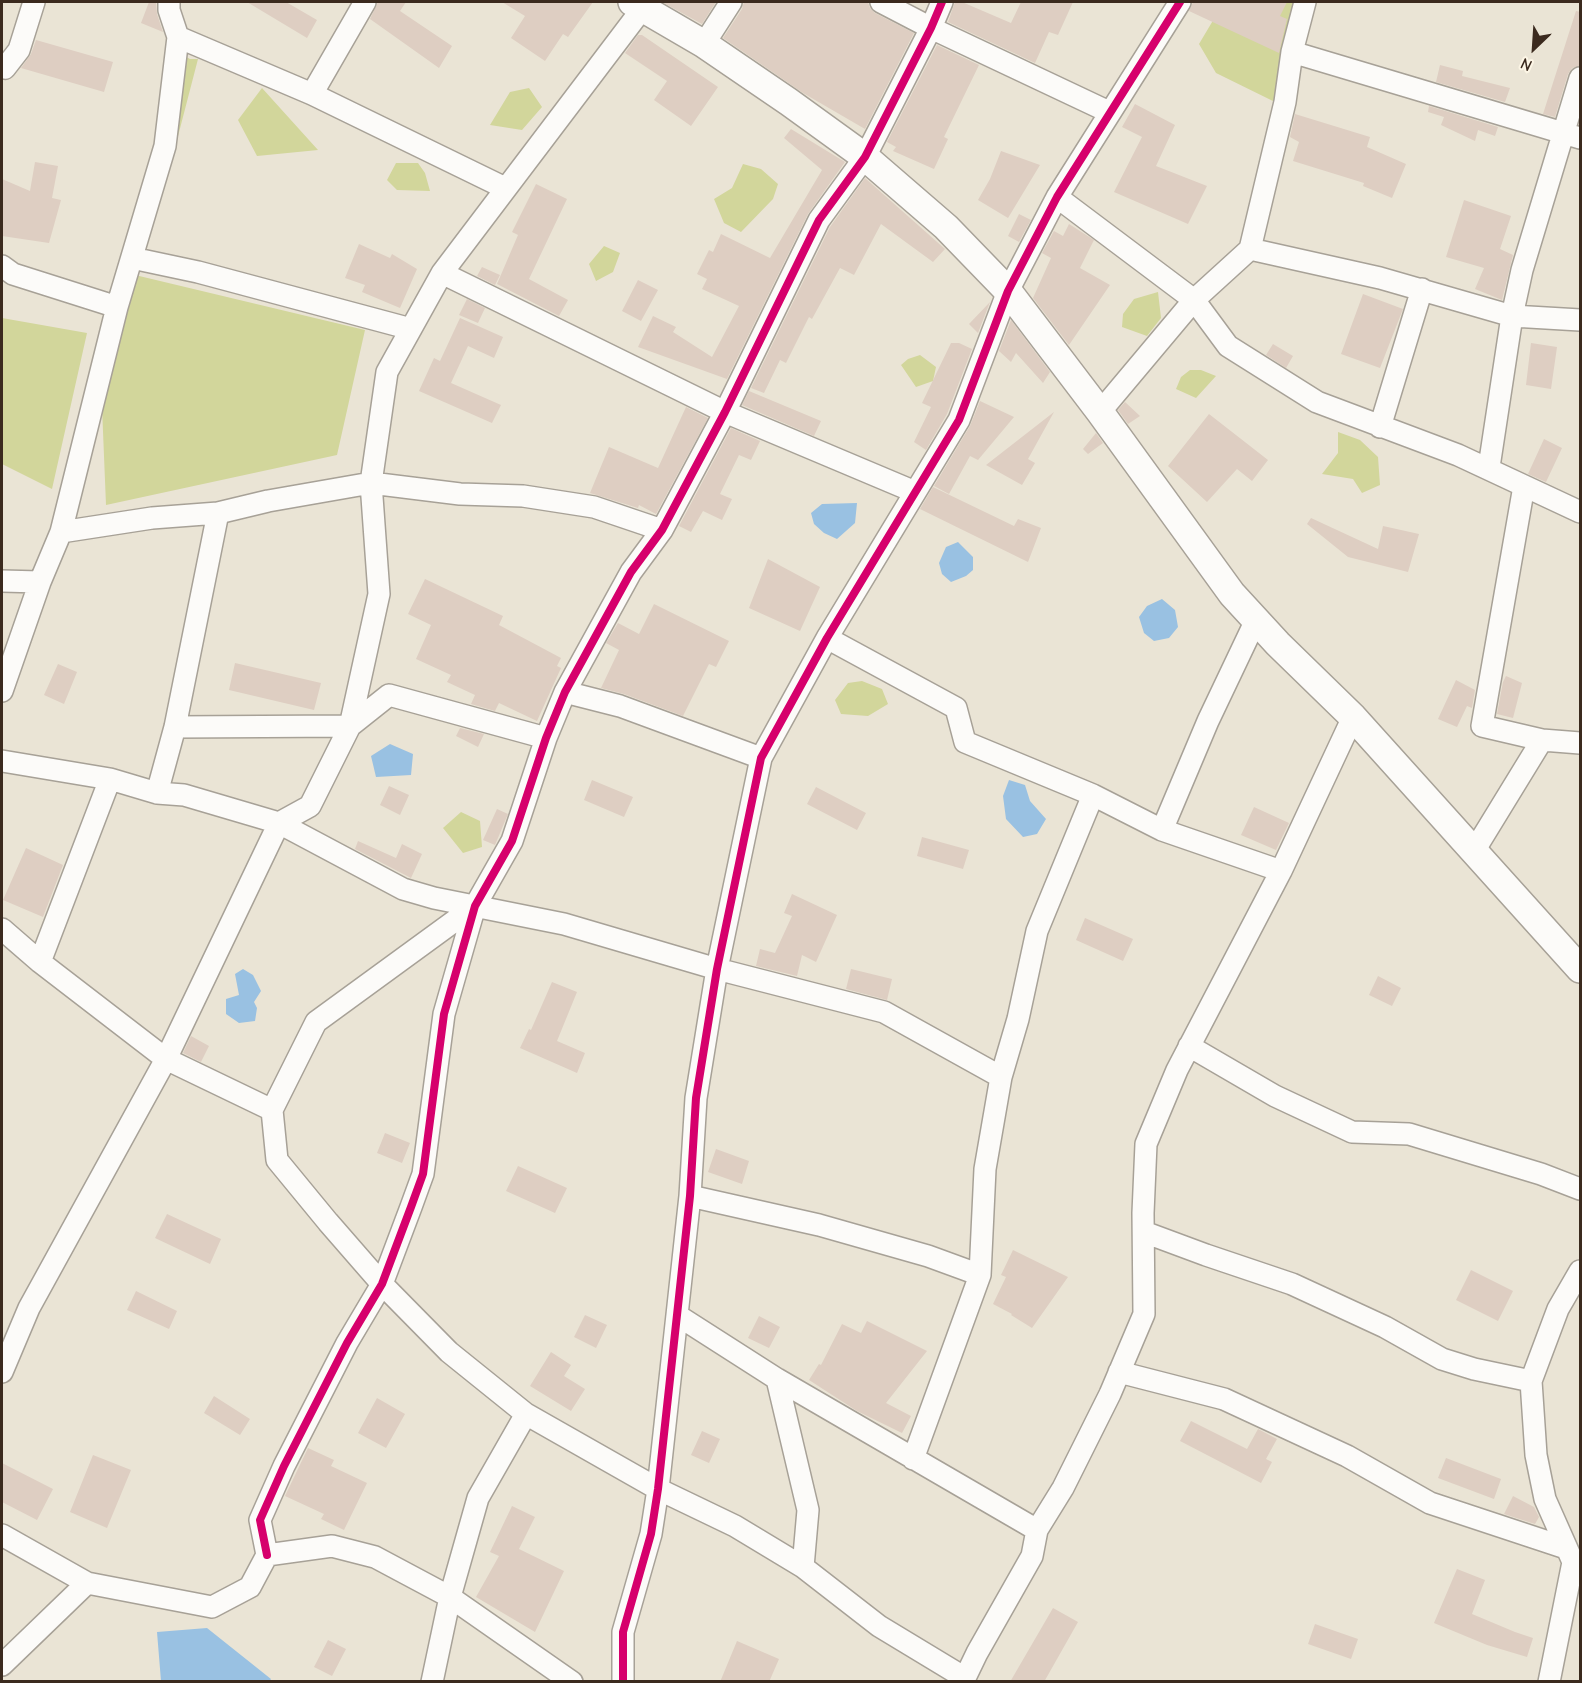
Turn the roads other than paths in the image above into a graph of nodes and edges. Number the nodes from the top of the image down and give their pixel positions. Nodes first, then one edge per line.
1 (33, 2) edge
2 (170, 2) edge
3 (365, 2) edge
4 (731, 2) edge
5 (881, 2) edge
6 (942, 2) edge
7 (1180, 2) edge
8 (1305, 2) edge
9 (637, 5) edge
10 (931, 28) junction
11 (178, 37) junction
12 (704, 44) junction
13 (1292, 52) junction
14 (3, 72) edge
15 (1581, 78) edge
16 (312, 94) junction
17 (1109, 112) junction
18 (1572, 135) edge
19 (865, 157) junction
20 (505, 188) junction
21 (1057, 197) junction
22 (1250, 249) junction
23 (132, 258) junction
24 (2, 266) edge
25 (442, 273) junction
26 (1422, 289) junction
27 (1008, 291) junction
28 (1194, 300) junction
29 (117, 307) junction
30 (1512, 316) junction
31 (1581, 320) edge
32 (411, 329) junction
33 (725, 412) junction
34 (1100, 412) junction
35 (1380, 427) junction
36 (1489, 467) junction
37 (371, 483) junction
38 (1524, 486) junction
39 (915, 492) junction
40 (1581, 512) edge
41 (218, 513) junction
42 (662, 530) junction
43 (61, 532) junction
44 (2, 581) edge
45 (40, 582) junction
46 (1256, 620) junction
47 (827, 638) junction
48 (2, 691) edge
49 (565, 692) junction
50 (1353, 717) junction
51 (350, 726) junction
52 (175, 727) junction
53 (546, 738) junction
54 (1542, 740) junction
55 (1581, 743) edge
56 (761, 758) junction
57 (2, 761) edge
58 (110, 779) junction
59 (157, 793) junction
60 (1093, 795) junction
61 (279, 823) junction
62 (1162, 830) junction
63 (1474, 851) junction
64 (1281, 871) junction
65 (475, 906) junction
66 (2, 929) edge
67 (40, 962) junction
68 (717, 969) junction
69 (1581, 969) edge
70 (1189, 1046) junction
71 (166, 1059) junction
72 (1001, 1077) junction
73 (272, 1110) junction
74 (1581, 1189) edge
75 (690, 1196) junction
76 (1144, 1232) junction
77 (1581, 1271) edge
78 (980, 1275) junction
79 (382, 1284) junction
80 (676, 1315) junction
81 (2, 1372) edge
82 (1119, 1372) junction
83 (777, 1379) junction
84 (1531, 1381) junction
85 (526, 1414) junction
86 (913, 1459) junction
87 (658, 1489) junction
88 (1036, 1530) junction
89 (2, 1535) edge
90 (1566, 1548) junction
91 (267, 1554) junction
92 (803, 1567) junction
93 (87, 1583) junction
94 (450, 1597) junction
95 (2, 1663) edge
96 (964, 1680) edge
97 (9, 1682) edge
98 (432, 1682) edge
99 (572, 1682) edge
100 (623, 1682) edge
101 (1549, 1682) edge

1 - 14 street
2 - 11 street
3 - 16 street
4 - 12 street
5 - 10 street
6 - 10 street
7 - 17 street
8 - 13 street
9 - 12 street
9 - 20 street
10 - 17 street
10 - 19 street
11 - 16 street
11 - 23 street
12 - 19 street
13 - 18 street
13 - 22 street
15 - 18 street
16 - 20 street
17 - 21 street
18 - 30 street
19 - 27 street
19 - 33 street
20 - 25 street
21 - 27 street
21 - 28 street
22 - 26 street
22 - 28 street
23 - 29 street
23 - 32 street
24 - 29 street
25 - 32 street
25 - 33 street
26 - 30 street
26 - 35 street
27 - 34 street
27 - 39 street
28 - 34 street
28 - 35 street
29 - 43 street
30 - 31 street
30 - 36 street
32 - 37 street
33 - 39 street
33 - 42 street
34 - 46 street
35 - 36 street
36 - 38 street
37 - 41 street
37 - 42 street
37 - 51 street
38 - 40 street
38 - 54 street
39 - 47 street
41 - 43 street
41 - 52 street
42 - 49 street
43 - 45 street
44 - 45 street
45 - 48 street
46 - 50 street
46 - 62 street
47 - 56 street
47 - 60 street
49 - 53 street
49 - 56 street
50 - 63 street
50 - 64 street
51 - 52 street
51 - 53 street
51 - 61 street
52 - 59 street
53 - 65 street
54 - 55 street
54 - 63 street
56 - 68 street
57 - 58 street
58 - 59 street
58 - 67 street
59 - 61 street
60 - 62 street
60 - 72 street
61 - 65 street
61 - 71 street
62 - 64 street
63 - 69 street
64 - 70 street
65 - 68 street
65 - 73 street
65 - 79 street
66 - 67 street
67 - 71 street
68 - 72 street
68 - 75 street
70 - 74 street
70 - 76 street
71 - 73 street
71 - 81 street
72 - 78 street
73 - 79 street
75 - 78 street
75 - 80 street
76 - 82 street
76 - 84 street
77 - 84 street
78 - 86 street
79 - 85 street
79 - 91 street
80 - 83 street
80 - 87 street
82 - 88 street
82 - 90 street
83 - 86 street
83 - 92 street
84 - 90 street
85 - 87 street
85 - 94 street
86 - 88 street
87 - 92 street
87 - 100 street
88 - 96 street
89 - 93 street
90 - 101 street
91 - 93 street
91 - 94 street
92 - 96 street
93 - 95 street
94 - 98 street
94 - 99 street
95 - 97 street

